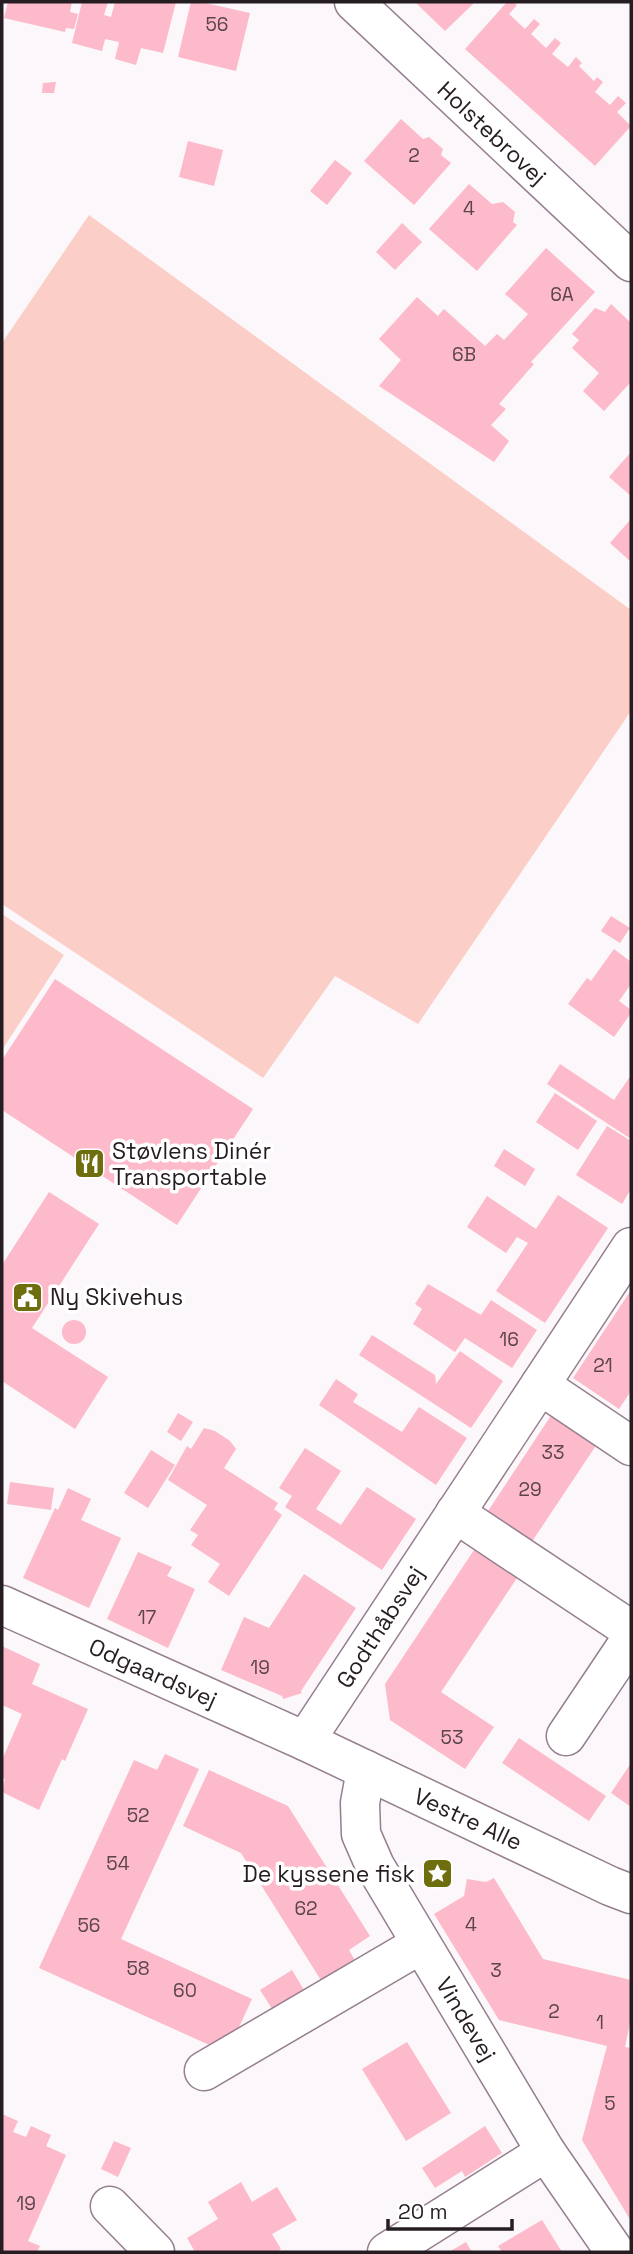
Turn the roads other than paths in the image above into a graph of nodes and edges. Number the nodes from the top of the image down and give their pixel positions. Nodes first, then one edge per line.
1 (354, 2) edge
2 (631, 262) edge
3 (631, 1247) edge
4 (540, 1385) junction
5 (631, 1446) edge
6 (455, 1513) junction
7 (2, 1605) edge
8 (631, 1630) edge
9 (631, 1639) edge
10 (566, 1736) dead end
11 (305, 1741) junction
12 (366, 1770) junction
13 (631, 1894) edge
14 (421, 1944) junction
15 (204, 2071) dead end
16 (546, 2152) junction
17 (110, 2206) dead end
18 (155, 2252) edge
19 (387, 2252) edge
20 (615, 2252) edge

1 - 2 street, Holstebrovej
3 - 4 street, Godthåbsvej
4 - 5 street
4 - 6 street, Godthåbsvej
6 - 8 street
6 - 11 street, Godthåbsvej
7 - 11 street, Odgaardsvej
9 - 10 street
11 - 12 street, Vestre Alle
12 - 13 street, Vestre Alle
12 - 14 street, Vindevej
14 - 15 street
14 - 16 street, Vindevej
16 - 19 street
16 - 20 street, Vindevej
17 - 18 street

